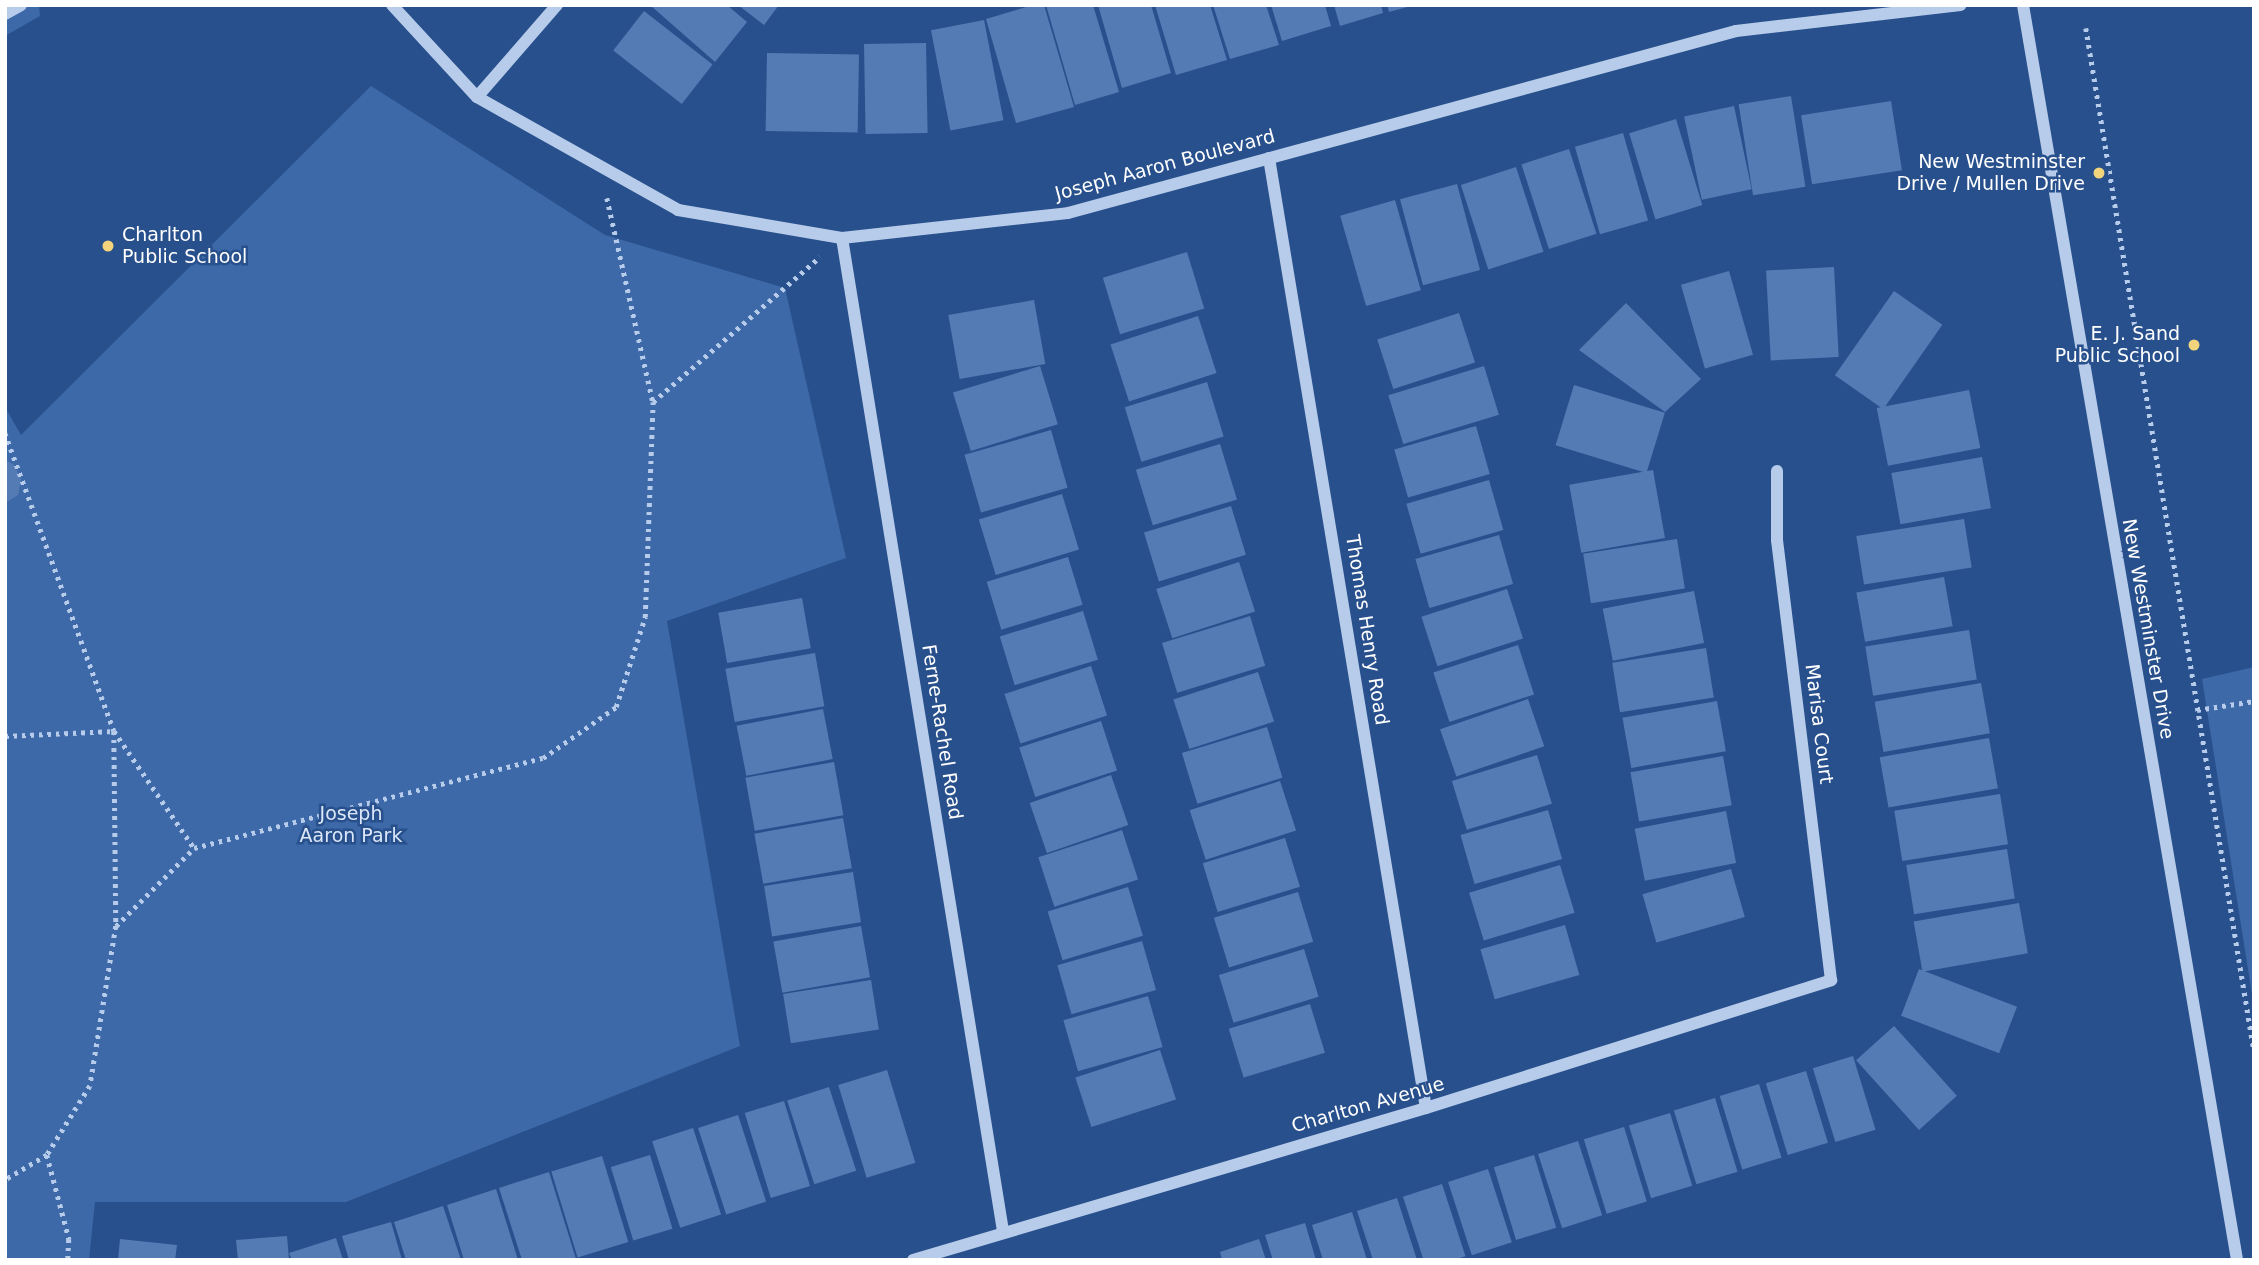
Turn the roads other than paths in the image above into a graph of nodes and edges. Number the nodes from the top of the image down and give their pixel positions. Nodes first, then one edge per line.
1 (21, 5) edge
2 (392, 5) edge
3 (557, 5) edge
4 (1961, 5) edge
5 (2023, 5) edge
6 (5, 14) edge
7 (477, 97) junction
8 (1269, 159) junction
9 (842, 238) junction
10 (1777, 471) dead end
11 (1831, 980) joint
12 (1426, 1108) junction
13 (1003, 1231) junction
14 (913, 1260) edge
15 (2237, 1260) edge

1 - 6 street
2 - 7 street, Joseph Aaron Boulevard
3 - 7 street
4 - 8 street, Joseph Aaron Boulevard
5 - 15 street, New Westminster Drive
7 - 9 street, Joseph Aaron Boulevard
8 - 9 street, Joseph Aaron Boulevard
8 - 12 street, Thomas Henry Road
9 - 13 street, Ferne-Rachel Road
10 - 11 street, Marisa Court
11 - 12 street, Charlton Avenue
12 - 13 street, Charlton Avenue
13 - 14 street, Charlton Avenue

